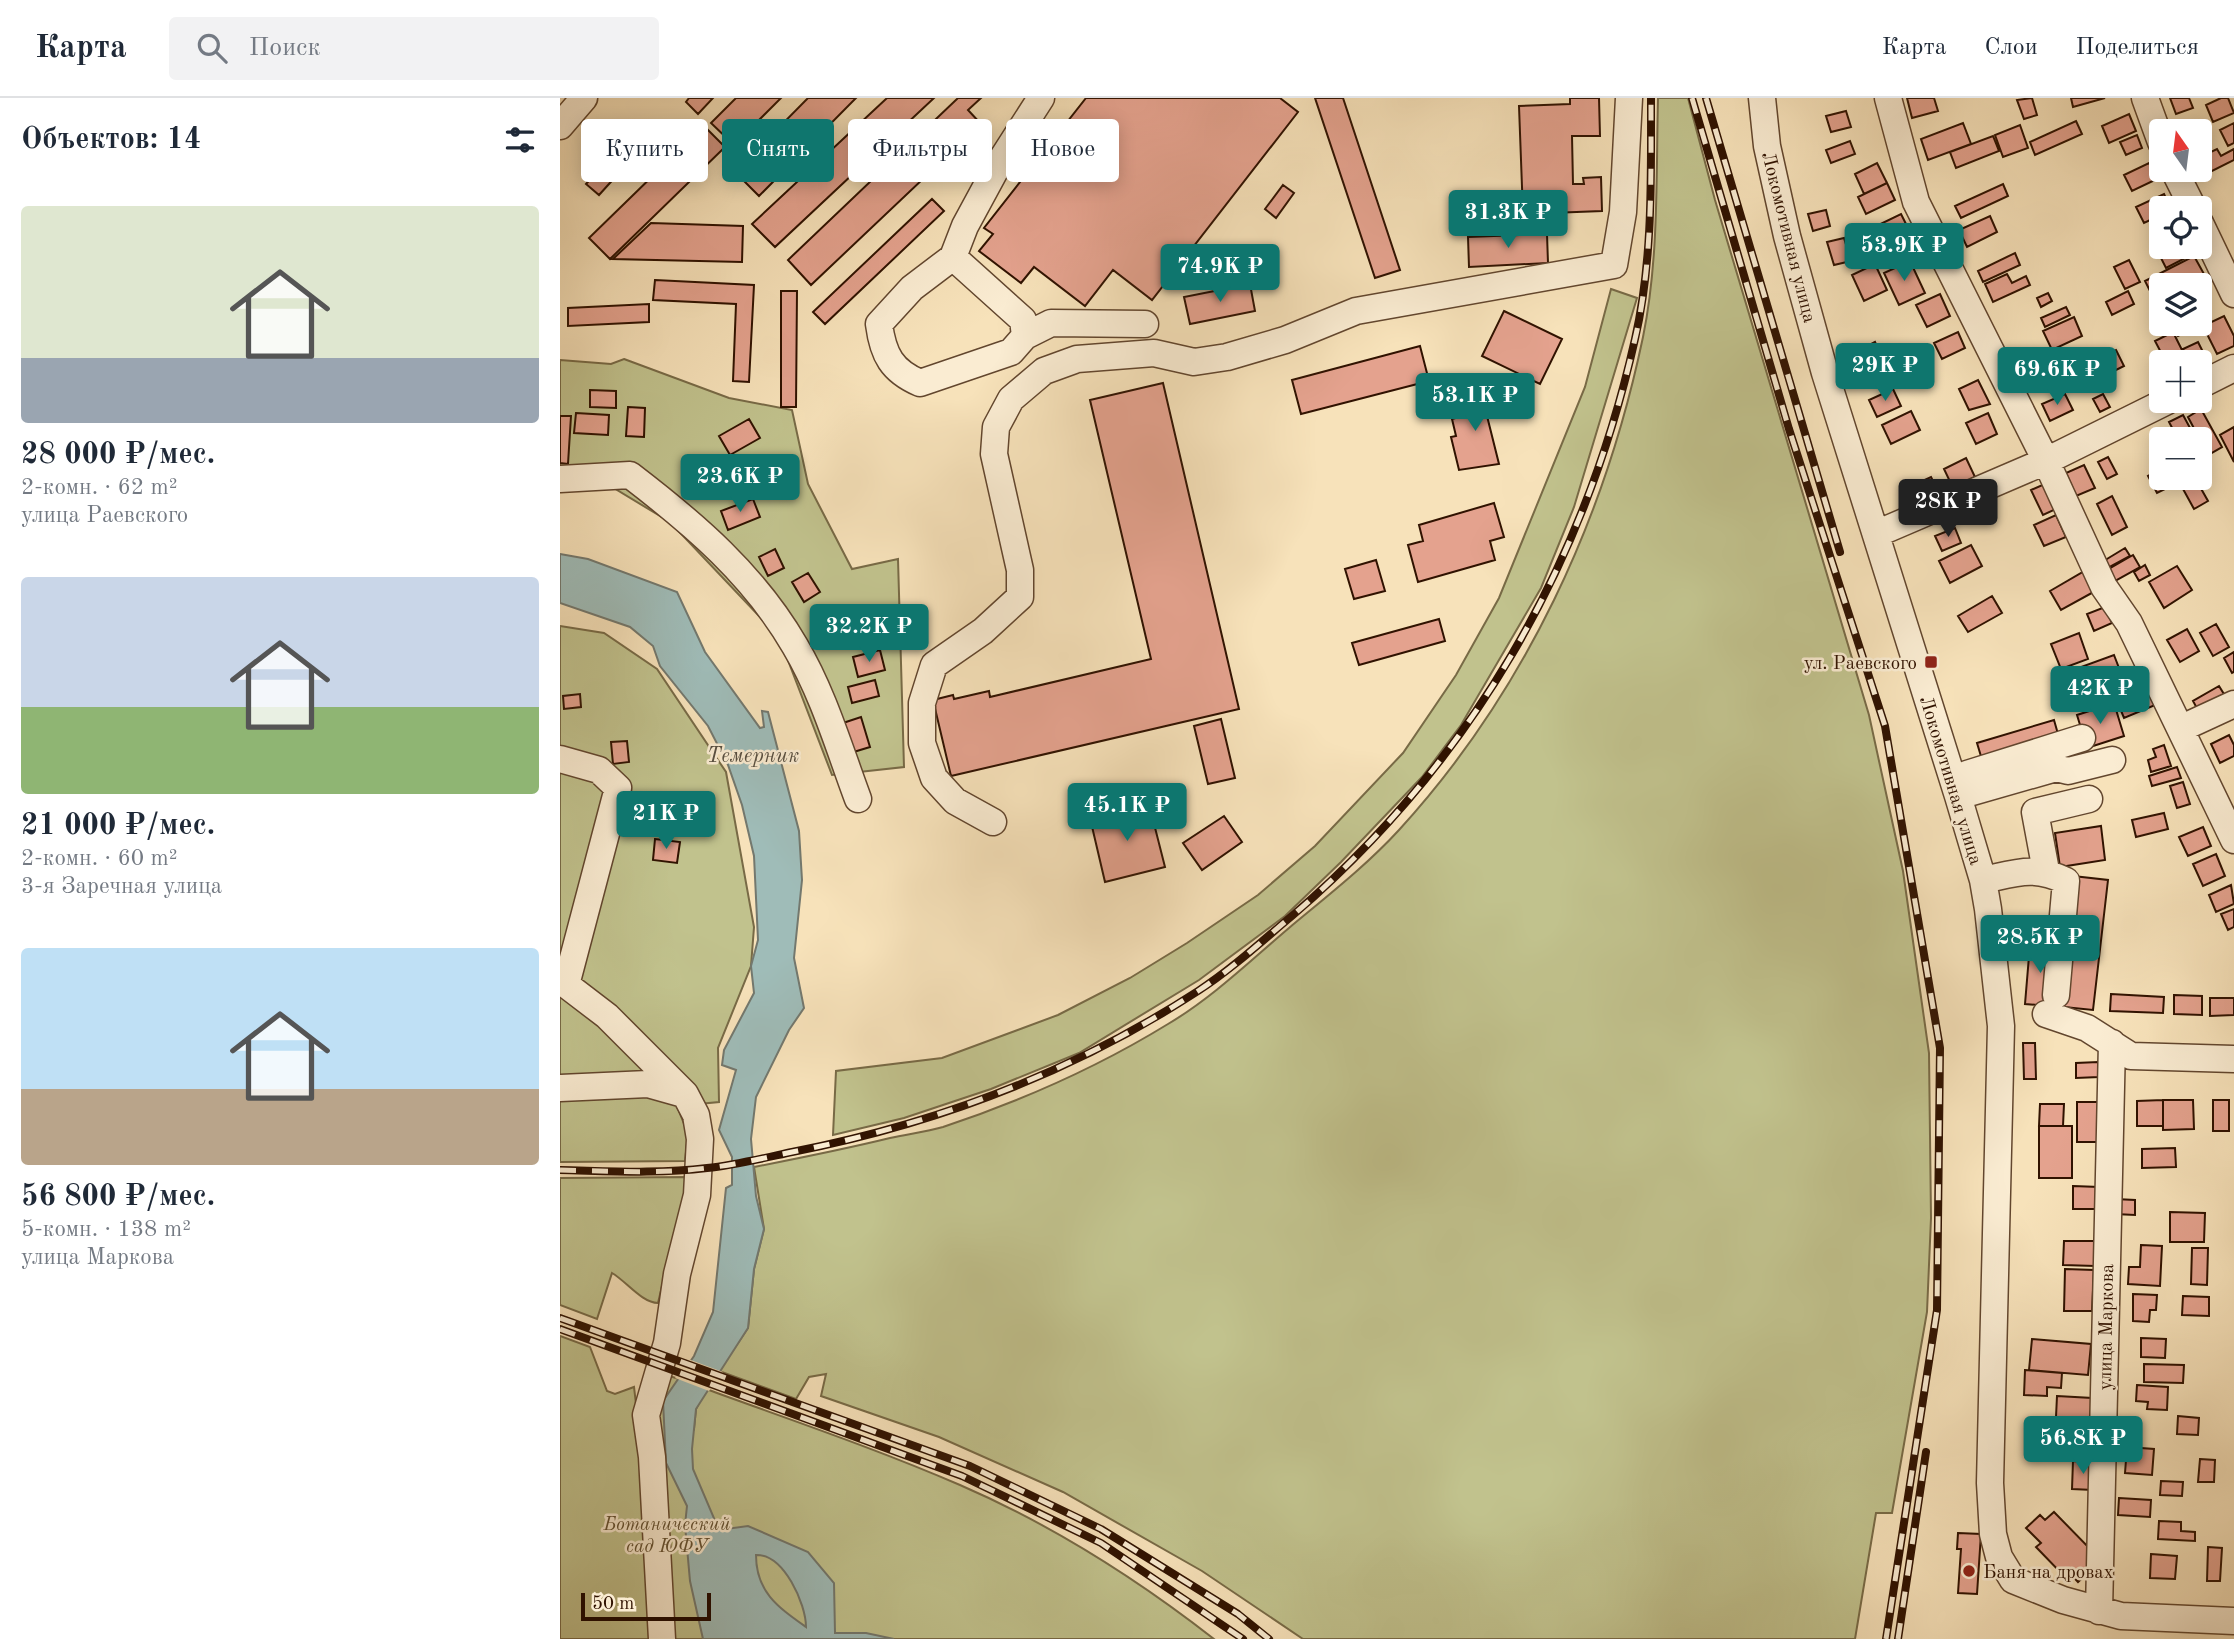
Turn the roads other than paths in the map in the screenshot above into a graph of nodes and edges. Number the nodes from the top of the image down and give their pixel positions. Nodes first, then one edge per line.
1 (584, 98) edge
2 (1041, 98) edge
3 (1629, 98) edge
4 (1762, 98) edge
5 (1888, 98) edge
6 (2145, 98) edge
7 (2153, 119) edge
8 (560, 126) edge
9 (2212, 248) edge
10 (953, 257) junction
11 (2234, 294) edge
12 (1144, 324) dead end
13 (1025, 336) junction
14 (2234, 368) edge
15 (2212, 379) edge
16 (2149, 410) edge
17 (2046, 461) junction
18 (560, 479) edge
19 (1876, 534) junction
20 (2234, 704) edge
21 (2182, 728) junction
22 (2082, 738) dead end
23 (560, 759) edge
24 (2112, 760) dead end
25 (1955, 787) junction
26 (858, 799) dead end
27 (2090, 799) dead end
28 (993, 822) dead end
29 (2234, 840) edge
30 (2046, 871) junction
31 (1983, 880) junction
32 (563, 982) edge
33 (2112, 1043) junction
34 (2234, 1059) edge
35 (560, 1088) edge
36 (685, 1094) junction
37 (2234, 1621) edge
38 (2113, 1622) edge
39 (663, 1639) edge

1 - 8 street
2 - 10 street
3 - 28 street
4 - 19 street, Локомотивная улица
5 - 17 street
6 - 7 street
9 - 11 street
10 - 13 street
10 - 13 street
12 - 13 street
14 - 15 street
16 - 17 street
17 - 19 street
17 - 21 street
18 - 26 street
19 - 25 street, Локомотивная улица
20 - 21 street
21 - 29 street
22 - 25 street
23 - 32 street
24 - 25 street
25 - 31 street, Локомотивная улица
27 - 30 street
30 - 31 street
30 - 33 street
31 - 38 street, Локомотивная улица
32 - 36 street
33 - 34 street
33 - 38 street, улица Маркова
35 - 36 street
36 - 39 street
37 - 38 street, Локомотивная улица

